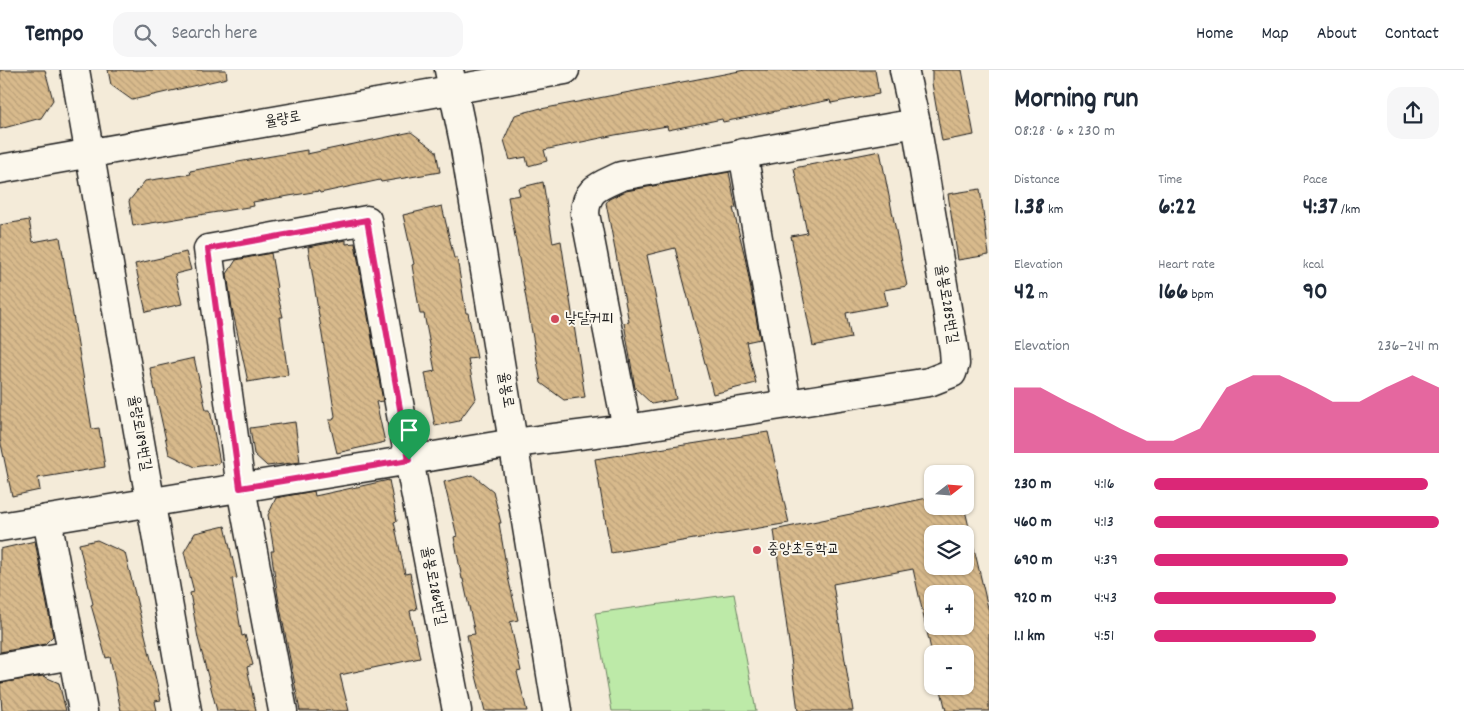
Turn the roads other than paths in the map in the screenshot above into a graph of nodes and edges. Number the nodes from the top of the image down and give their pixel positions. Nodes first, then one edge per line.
1 (75, 70) edge
2 (565, 70) edge
3 (904, 70) edge
4 (450, 80) edge
5 (916, 123) junction
6 (743, 153) junction
7 (91, 154) junction
8 (0, 169) edge
9 (787, 403) junction
10 (627, 429) junction
11 (514, 443) junction
12 (409, 460) junction
13 (240, 488) junction
14 (151, 502) junction
15 (46, 520) junction
16 (0, 527) edge
17 (72, 655) junction
18 (0, 668) edge
19 (83, 711) edge
20 (187, 711) edge
21 (283, 711) edge
22 (457, 711) edge
23 (557, 711) edge

1 - 7 street, 율량로189번길
2 - 4 street, 율량로
3 - 5 street, 율봉로285번길
4 - 7 street, 율량로
4 - 11 street, 율봉로
5 - 6 street
5 - 9 street, 율봉로285번길
6 - 9 street
6 - 10 street
7 - 8 street, 율량로
7 - 14 street, 율량로189번길
9 - 10 street, 율봉로285번길
10 - 11 street, 율봉로285번길
11 - 12 street
11 - 23 street, 율봉로
12 - 13 street
12 - 13 street, 율봉로286번길
12 - 22 street, 율봉로286번길
13 - 14 street
13 - 21 street
14 - 15 street
14 - 20 street, 율량로189번길
15 - 16 street
15 - 17 street
17 - 18 street
17 - 19 street

